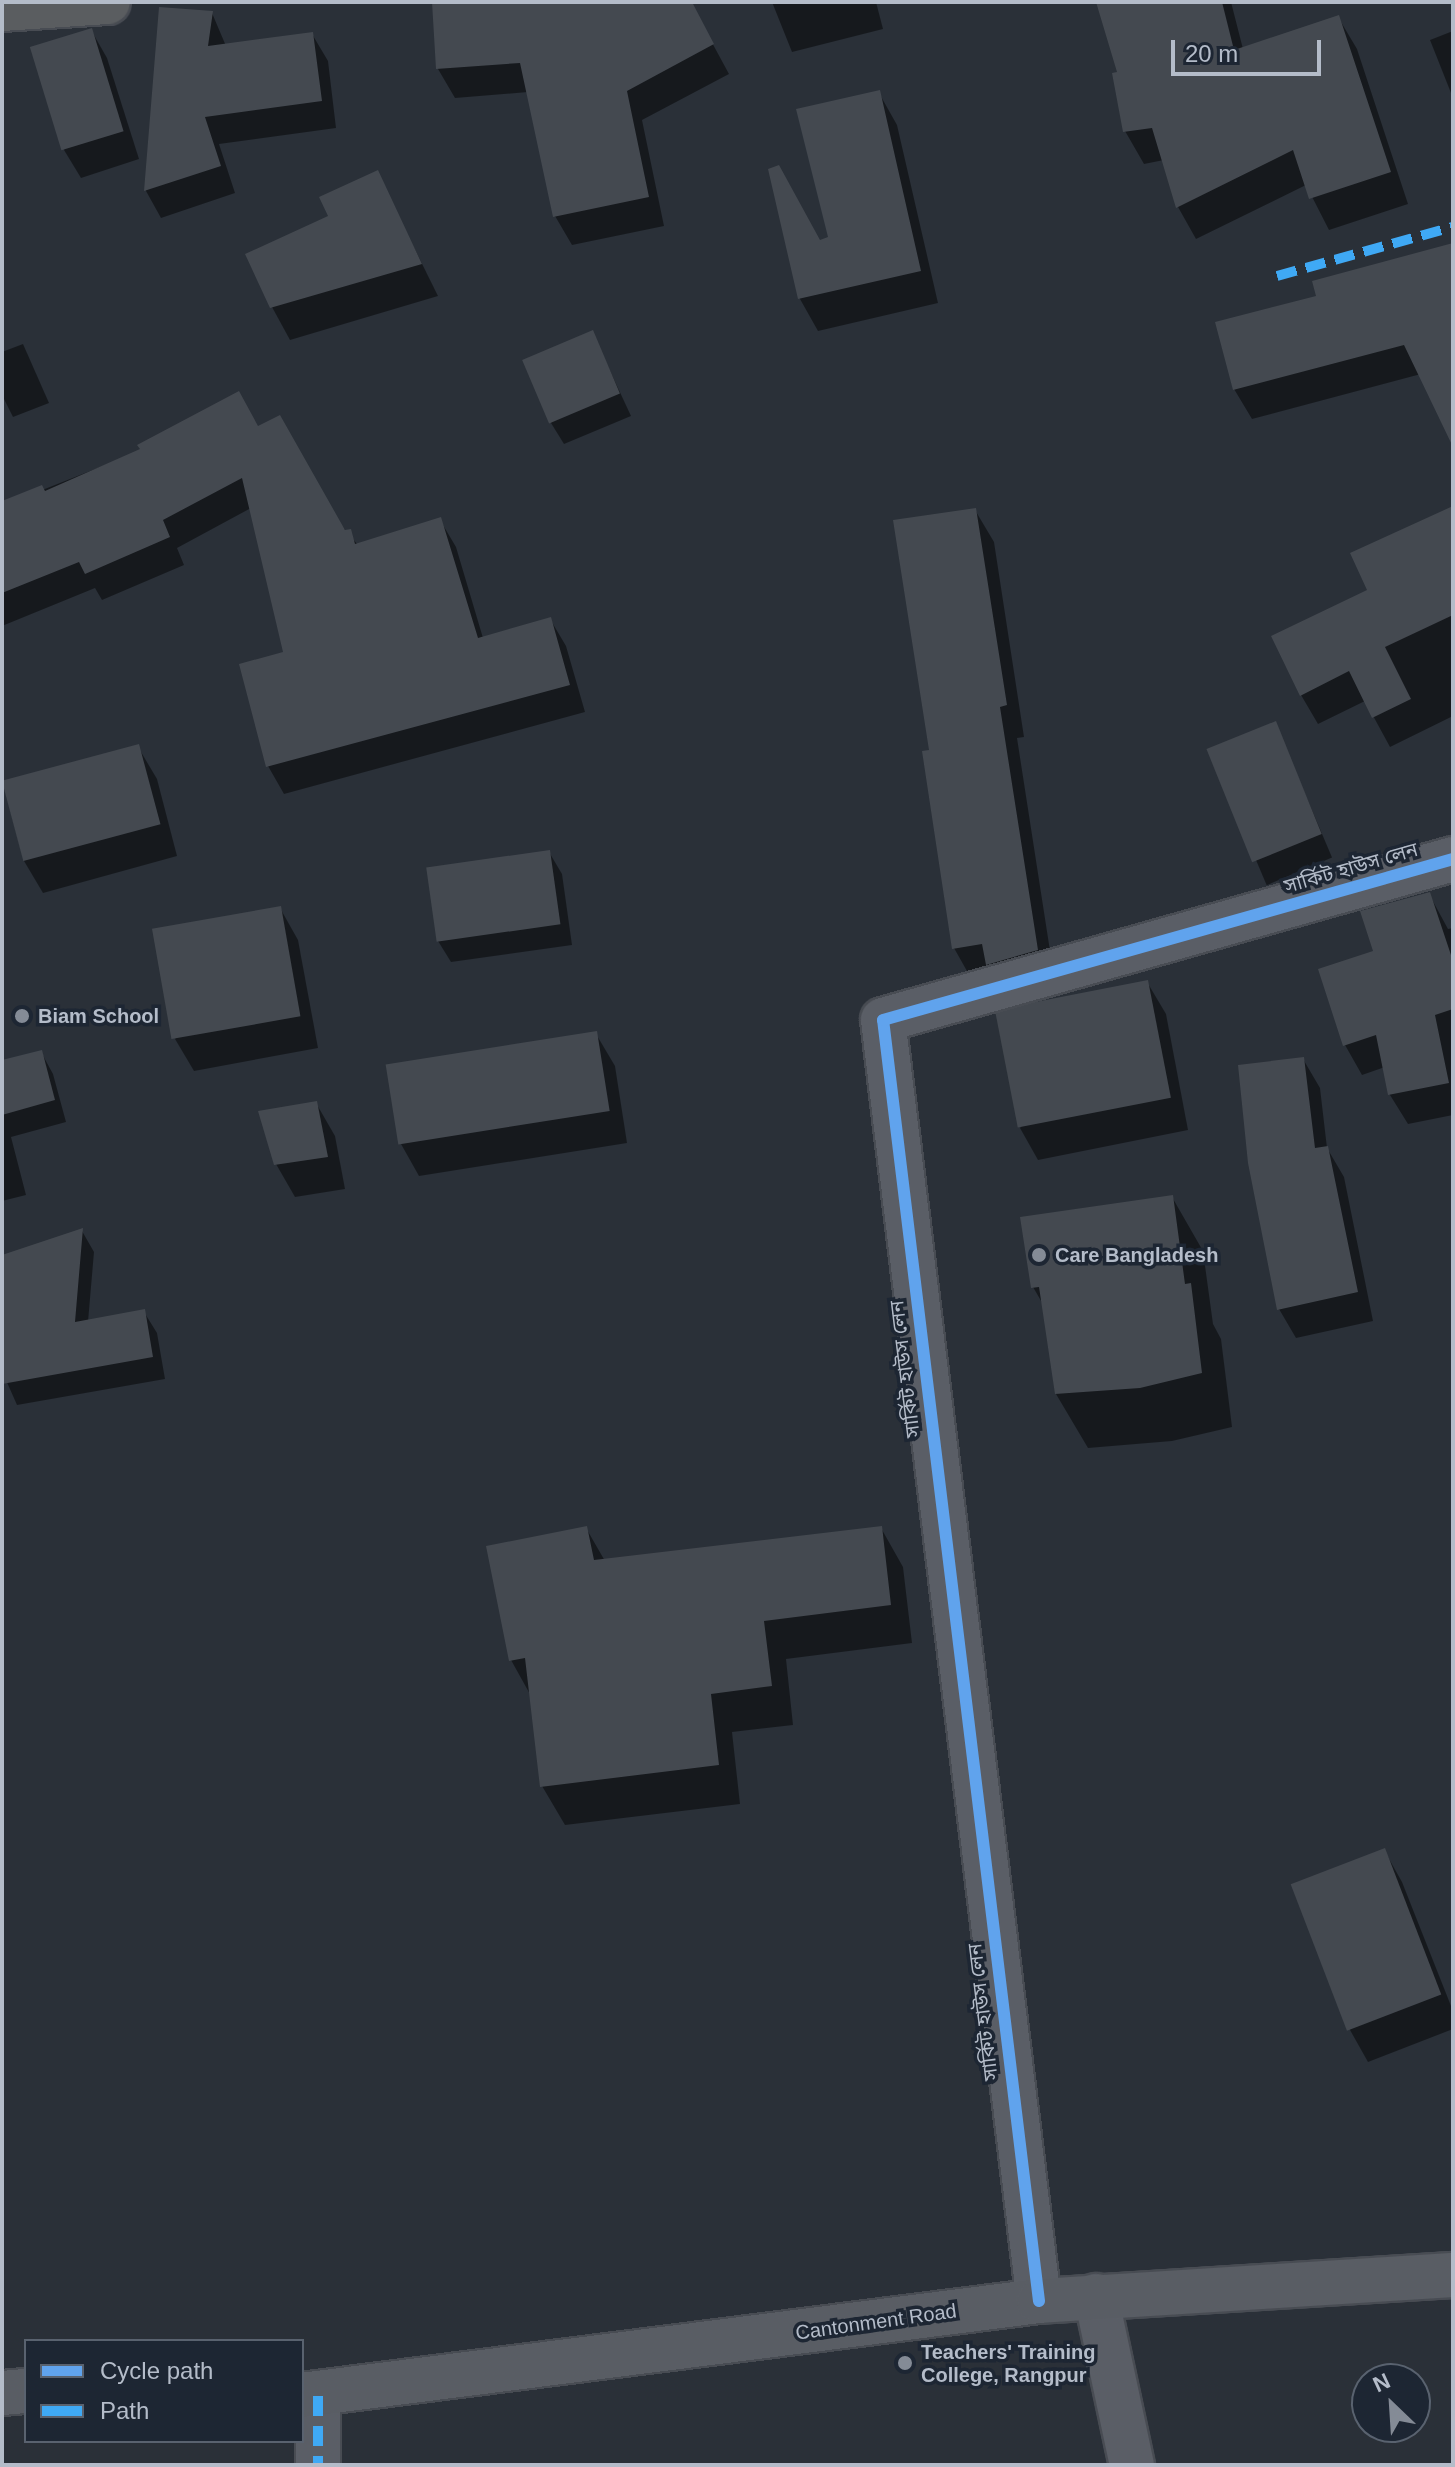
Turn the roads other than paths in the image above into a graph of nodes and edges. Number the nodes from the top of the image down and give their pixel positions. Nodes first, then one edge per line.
1 (108, 2) edge
2 (2, 9) edge
3 (1453, 859) edge
4 (1453, 2275) edge
5 (1096, 2296) junction
6 (1039, 2301) junction
7 (24, 2391) edge
8 (2, 2393) edge
9 (310, 2396) edge
10 (318, 2465) edge
11 (1132, 2465) edge

1 - 2 highway
3 - 6 street, সার্কিট হাউস লেন
4 - 5 main road, Cantonment Road
5 - 6 main road, Cantonment Road
5 - 11 street
6 - 9 main road, Cantonment Road
7 - 8 main road
9 - 10 street

